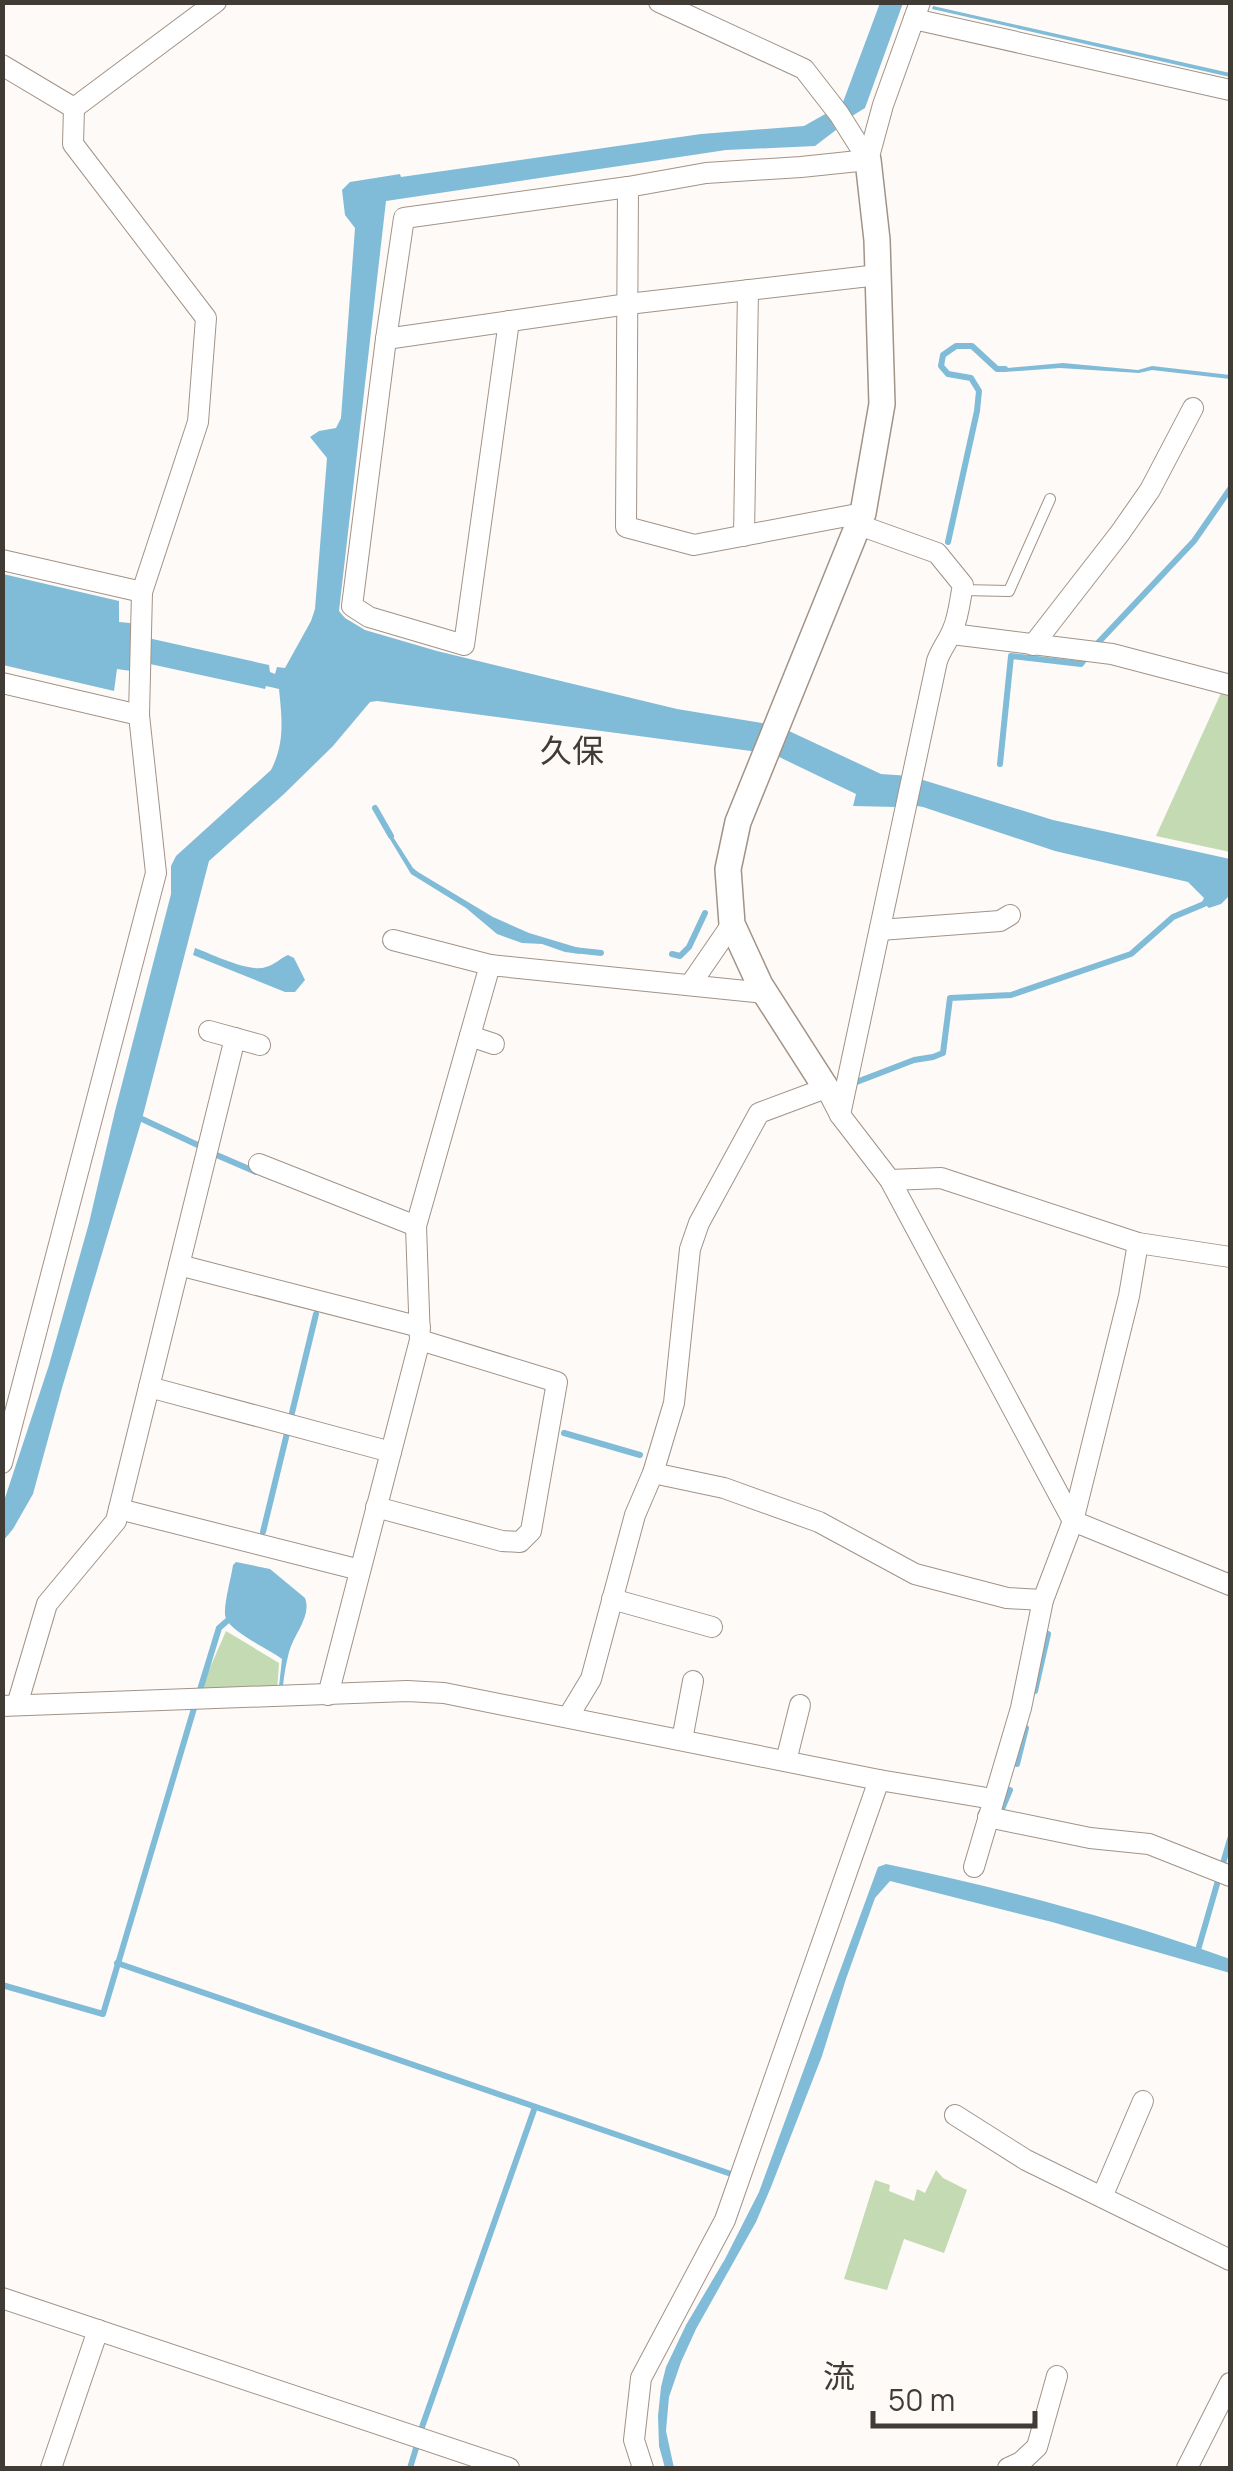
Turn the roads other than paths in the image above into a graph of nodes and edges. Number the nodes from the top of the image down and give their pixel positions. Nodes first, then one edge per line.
1 (216, 2) edge
2 (659, 2) edge
3 (917, 10) edge
4 (2, 65) edge
5 (1230, 90) edge
6 (74, 108) junction
7 (868, 160) junction
8 (628, 187) junction
9 (878, 275) junction
10 (748, 290) junction
11 (628, 304) junction
12 (509, 321) junction
13 (386, 339) junction
14 (1193, 408) dead end
15 (1050, 498) dead end
16 (861, 519) junction
17 (744, 536) junction
18 (2, 560) edge
19 (962, 590) junction
20 (142, 592) junction
21 (952, 634) junction
22 (1032, 644) junction
23 (2, 683) edge
24 (1230, 685) edge
25 (139, 715) junction
26 (1010, 915) dead end
27 (732, 924) junction
28 (880, 930) junction
29 (393, 940) dead end
30 (490, 965) junction
31 (690, 985) junction
32 (765, 993) junction
33 (209, 1031) dead end
34 (470, 1036) junction
35 (235, 1038) junction
36 (494, 1044) dead end
37 (260, 1045) dead end
38 (826, 1088) junction
39 (840, 1115) junction
40 (258, 1164) dead end
41 (890, 1180) junction
42 (416, 1226) junction
43 (1138, 1243) junction
44 (1230, 1257) edge
45 (179, 1265) junction
46 (420, 1334) junction
47 (148, 1387) junction
48 (391, 1452) junction
49 (2, 1463) edge
50 (653, 1473) junction
51 (376, 1507) junction
52 (119, 1509) junction
53 (1072, 1521) junction
54 (360, 1570) junction
55 (1230, 1585) edge
56 (612, 1600) junction
57 (1043, 1600) junction
58 (712, 1628) dead end
59 (693, 1681) dead end
60 (328, 1695) junction
61 (800, 1704) dead end
62 (10, 1705) edge
63 (568, 1716) junction
64 (682, 1740) junction
65 (786, 1761) junction
66 (879, 1780) junction
67 (990, 1808) junction
68 (974, 1867) dead end
69 (1230, 1876) edge
70 (1143, 2101) dead end
71 (955, 2115) dead end
72 (1102, 2197) junction
73 (1230, 2260) edge
74 (2, 2298) edge
75 (98, 2330) junction
76 (1057, 2376) dead end
77 (1230, 2383) edge
78 (51, 2468) edge
79 (509, 2468) edge
80 (643, 2468) edge
81 (1008, 2468) edge
82 (1187, 2468) edge

1 - 6 street
2 - 7 street
3 - 5 street
3 - 7 street
4 - 6 street
6 - 20 street
7 - 8 street
7 - 9 street
8 - 11 street
8 - 13 street
9 - 10 street
9 - 16 street
10 - 11 street
10 - 17 street
11 - 12 street
11 - 17 street
12 - 13 street
12 - 13 street
14 - 22 street
15 - 19 lane
16 - 17 street
16 - 19 street
16 - 27 street
18 - 20 street
19 - 21 street
20 - 25 street
21 - 22 street
21 - 28 street
22 - 24 street
23 - 25 street
25 - 49 street
26 - 28 street
27 - 31 street
27 - 32 street
28 - 39 street
29 - 30 street
30 - 31 street
30 - 34 street
31 - 32 street
32 - 38 street
33 - 35 street
34 - 36 street
34 - 42 street
35 - 37 street
35 - 45 street
38 - 39 street
38 - 50 street
39 - 41 street
40 - 42 street
41 - 43 street
41 - 53 street
42 - 46 street
43 - 44 street
43 - 53 street
45 - 46 street
45 - 47 street
46 - 48 street
46 - 51 street
47 - 48 street
47 - 52 street
48 - 51 street
50 - 56 street
50 - 57 street
51 - 54 street
52 - 54 street
52 - 62 street
53 - 55 street
53 - 57 street
54 - 60 street
56 - 58 street
56 - 63 street
57 - 67 street
59 - 64 street
60 - 62 street
60 - 63 street
61 - 65 street
63 - 64 street
64 - 65 street
65 - 66 street
66 - 67 street
66 - 80 street
67 - 68 street
67 - 69 street
70 - 72 street
71 - 72 street
72 - 73 street
74 - 75 street
75 - 78 street
75 - 79 street
76 - 81 street
77 - 82 street

